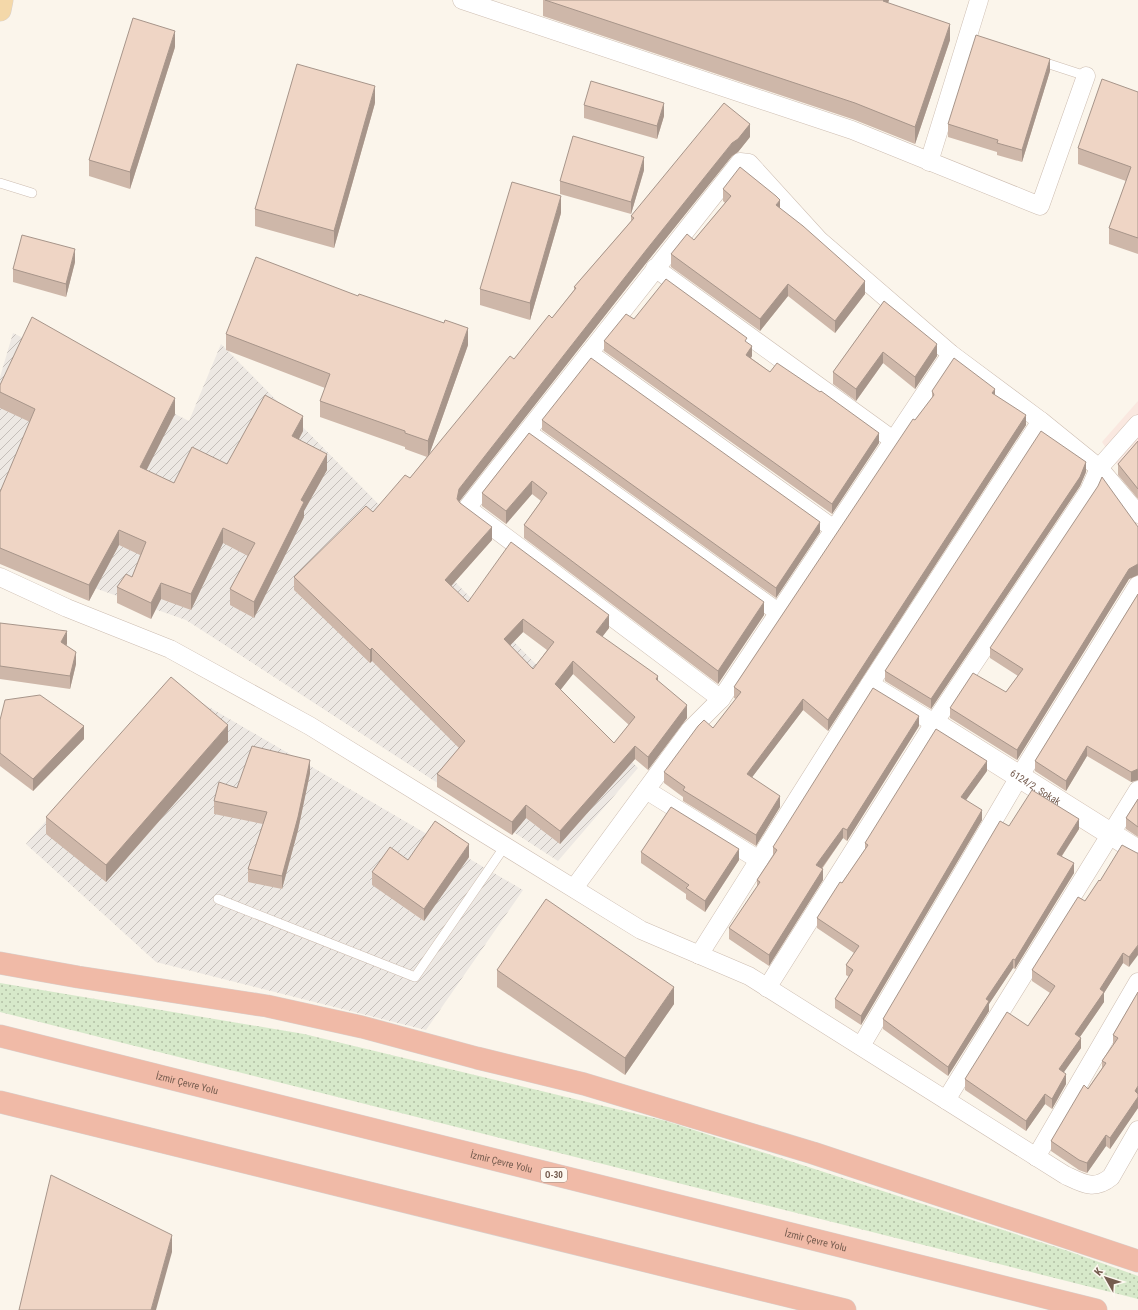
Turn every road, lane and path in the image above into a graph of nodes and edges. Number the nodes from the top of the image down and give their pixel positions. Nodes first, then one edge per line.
1 (2, 0) edge
2 (462, 0) edge
3 (979, 0) edge
4 (0, 10) edge
5 (1034, 59) edge
6 (1086, 76) joint
7 (930, 162) junction
8 (0, 183) edge
9 (32, 193) dead end
10 (655, 268) junction
11 (589, 353) junction
12 (951, 354) junction
13 (1041, 421) junction
14 (1138, 424) edge
15 (527, 432) junction
16 (893, 440) junction
17 (1099, 468) junction
18 (1138, 514) edge
19 (834, 529) junction
20 (0, 577) edge
21 (1138, 585) edge
22 (778, 612) junction
23 (870, 684) junction
24 (720, 699) junction
25 (934, 723) junction
26 (1019, 777) junction
27 (646, 790) junction
28 (1138, 790) edge
29 (1111, 835) junction
30 (505, 846) junction
31 (1138, 851) edge
32 (759, 860) junction
33 (574, 888) junction
34 (218, 899) dead end
35 (699, 955) junction
36 (0, 963) edge
37 (1138, 982) edge
38 (767, 988) junction
39 (6, 1038) edge
40 (862, 1046) junction
41 (946, 1100) junction
42 (0, 1102) edge
43 (1138, 1130) edge
44 (1036, 1157) junction
45 (1138, 1261) edge
46 (844, 1310) edge
47 (1096, 1310) edge

1 - 4 main road
2 - 7 street
3 - 7 street
5 - 6 lane
6 - 7 street
8 - 9 lane
10 - 11 street
10 - 12 street
10 - 16 street
11 - 15 street
11 - 19 street
12 - 13 street
12 - 16 street
13 - 17 street
13 - 23 street
14 - 17 street
15 - 22 street
15 - 24 street
16 - 19 street
17 - 18 street
17 - 25 street
19 - 22 street
20 - 30 street
21 - 26 street
22 - 24 street
23 - 25 street
23 - 32 street
24 - 27 street
25 - 26 street, 6124/2. Sokak
25 - 38 street
26 - 29 street, 6124/2. Sokak
26 - 40 street
27 - 32 street
27 - 33 street
28 - 29 street
29 - 31 street, 6124/2. Sokak
29 - 41 street
30 - 33 street
30 - 34 lane
32 - 35 street
33 - 35 street
35 - 38 street
36 - 45 highway
37 - 44 street
38 - 40 street
39 - 47 highway, İzmir Çevre Yolu / O-30
40 - 41 street
41 - 44 street
42 - 46 highway
43 - 44 street

